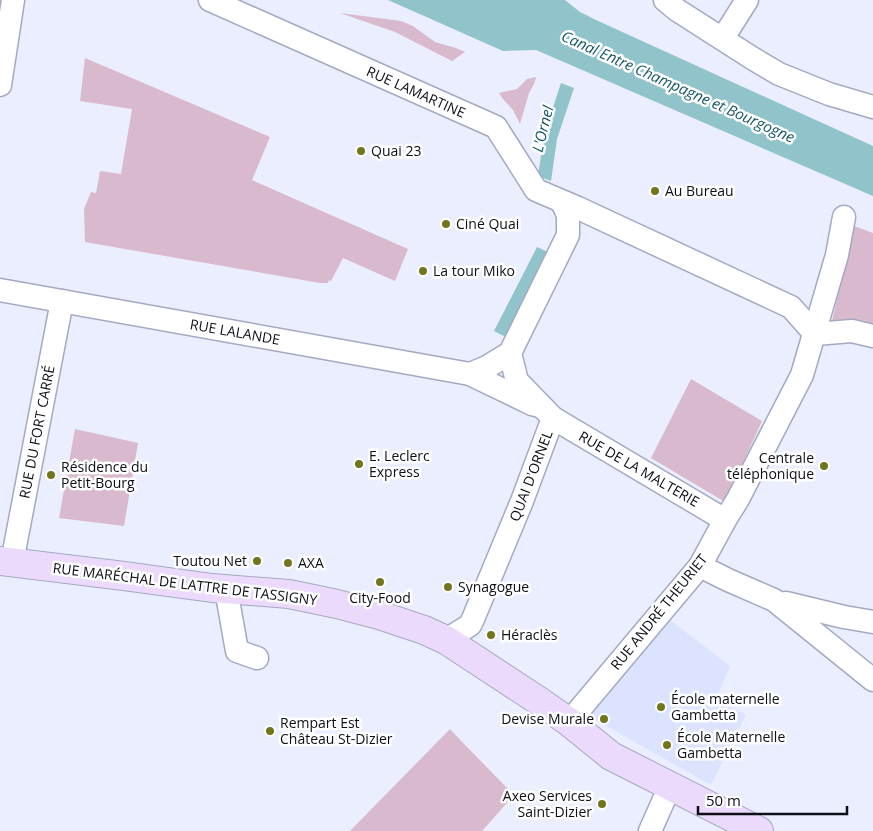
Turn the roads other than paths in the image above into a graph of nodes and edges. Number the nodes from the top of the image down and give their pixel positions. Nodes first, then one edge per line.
1 (13, 0) edge
2 (210, 0) edge
3 (665, 0) edge
4 (747, 0) edge
5 (723, 38) junction
6 (0, 85) edge
7 (873, 107) edge
8 (562, 202) junction
9 (844, 217) dead end
10 (0, 290) edge
11 (62, 301) junction
12 (815, 334) junction
13 (873, 336) edge
14 (510, 353) junction
15 (470, 374) junction
16 (546, 412) junction
17 (725, 520) junction
18 (6, 561) edge
19 (700, 566) junction
20 (226, 589) junction
21 (471, 622) junction
22 (873, 622) edge
23 (446, 640) junction
24 (468, 655) junction
25 (257, 658) dead end
26 (873, 678) edge
27 (573, 718) junction
28 (670, 786) junction
29 (650, 831) edge
30 (759, 831) edge

1 - 6 street
2 - 8 street, RUE LAMARTINE
3 - 5 street
4 - 5 street
5 - 7 street
8 - 12 street, RUE LAMARTINE
8 - 14 street
9 - 12 street, RUE ANDRÉ THEURIET
10 - 11 street, RUE LALANDE
11 - 15 street, RUE LALANDE
11 - 18 street, RUE DU FORT CARRÉ
12 - 13 street
12 - 17 street, RUE ANDRÉ THEURIET
14 - 15 street
14 - 16 street
15 - 16 street, RUE LALANDE
16 - 17 street, RUE DE LA MALTERIE
16 - 21 street, QUAI D'ORNEL
17 - 19 street, RUE ANDRÉ THEURIET
18 - 20 main road, RUE MARÉCHAL DE LATTRE DE TASSIGNY
19 - 26 street
19 - 27 street, RUE ANDRÉ THEURIET
20 - 23 main road, RUE MARÉCHAL DE LATTRE DE TASSIGNY
20 - 25 street
21 - 23 street
21 - 24 street
22 - 26 street
23 - 24 main road, RUE MARÉCHAL DE LATTRE DE TASSIGNY
24 - 27 main road, RUE MARÉCHAL DE LATTRE DE TASSIGNY
27 - 28 main road, RUE MARÉCHAL DE LATTRE DE TASSIGNY
28 - 29 street
28 - 30 main road, RUE MARÉCHAL DE LATTRE DE TASSIGNY

